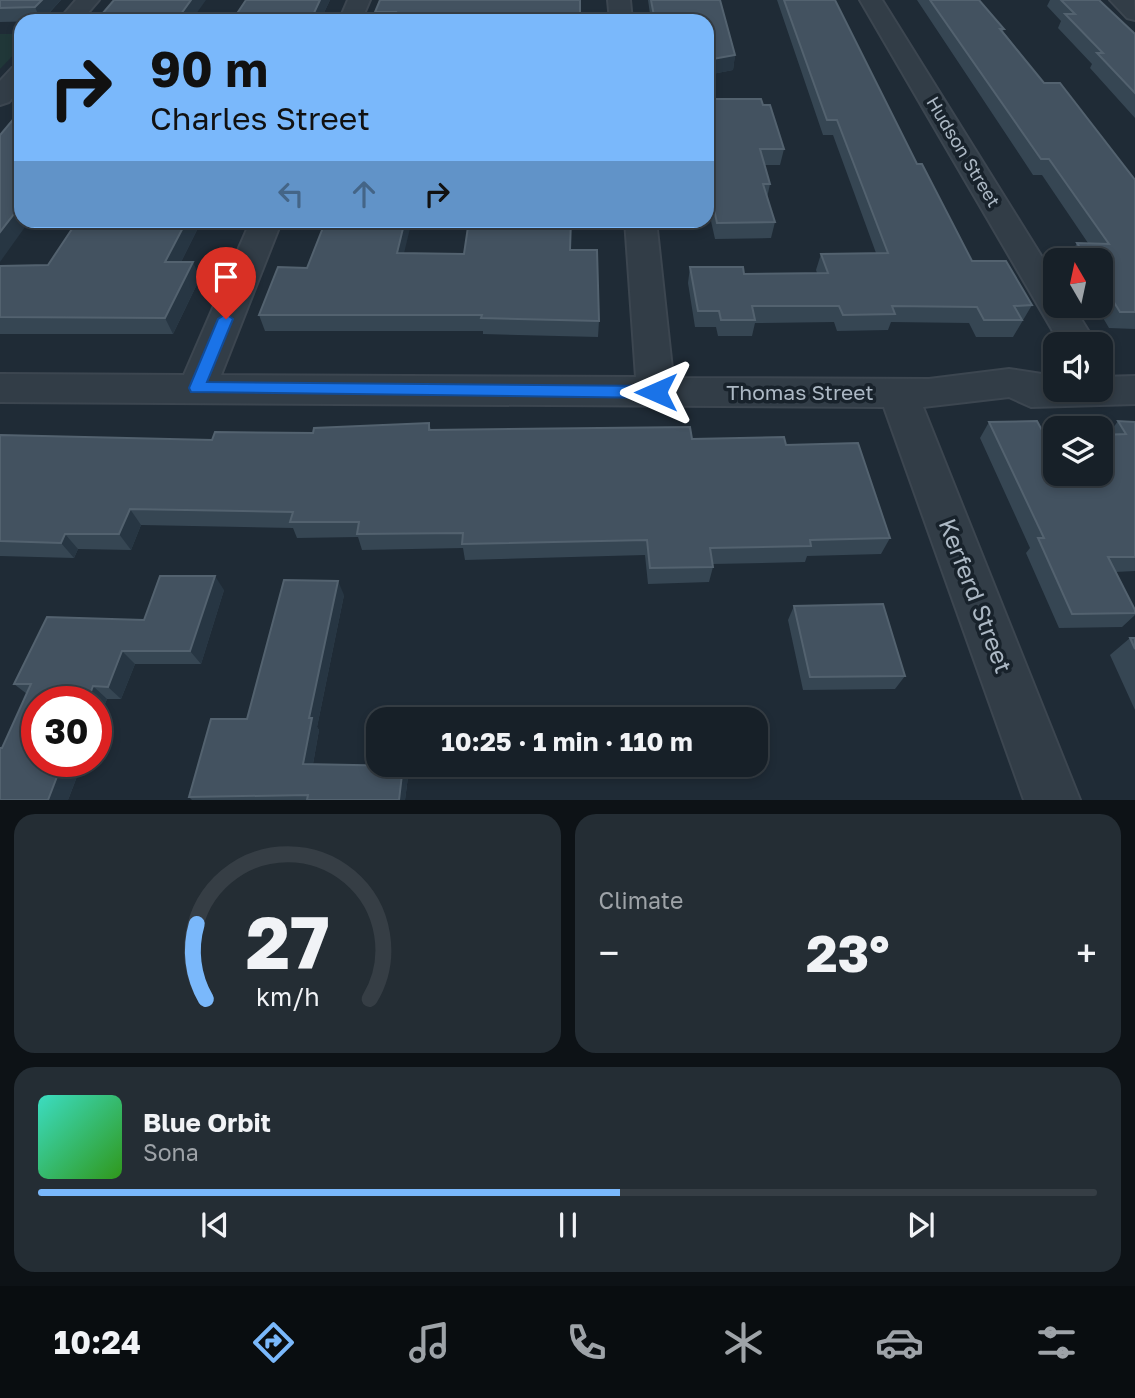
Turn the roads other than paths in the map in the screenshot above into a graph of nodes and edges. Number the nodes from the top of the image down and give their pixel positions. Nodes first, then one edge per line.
1 (88, 0) edge
2 (871, 0) edge
3 (1121, 0) edge
4 (1135, 13) edge
5 (75, 14) edge
6 (14, 81) edge
7 (0, 96) edge
8 (264, 228) edge
9 (641, 228) edge
10 (1043, 284) edge
11 (0, 387) edge
12 (197, 388) junction
13 (1043, 388) edge
14 (656, 392) junction
15 (914, 393) junction
16 (1043, 393) edge
17 (1052, 800) edge

1 - 5 street
2 - 10 street, Hudson Street
3 - 4 street
6 - 7 street
8 - 12 street
9 - 14 street
11 - 12 street, Thomas Street
12 - 14 street, Thomas Street
13 - 15 street, Thomas Street
14 - 15 street, Thomas Street
15 - 16 street, Thomas Street
15 - 17 street, Kerferd Street

